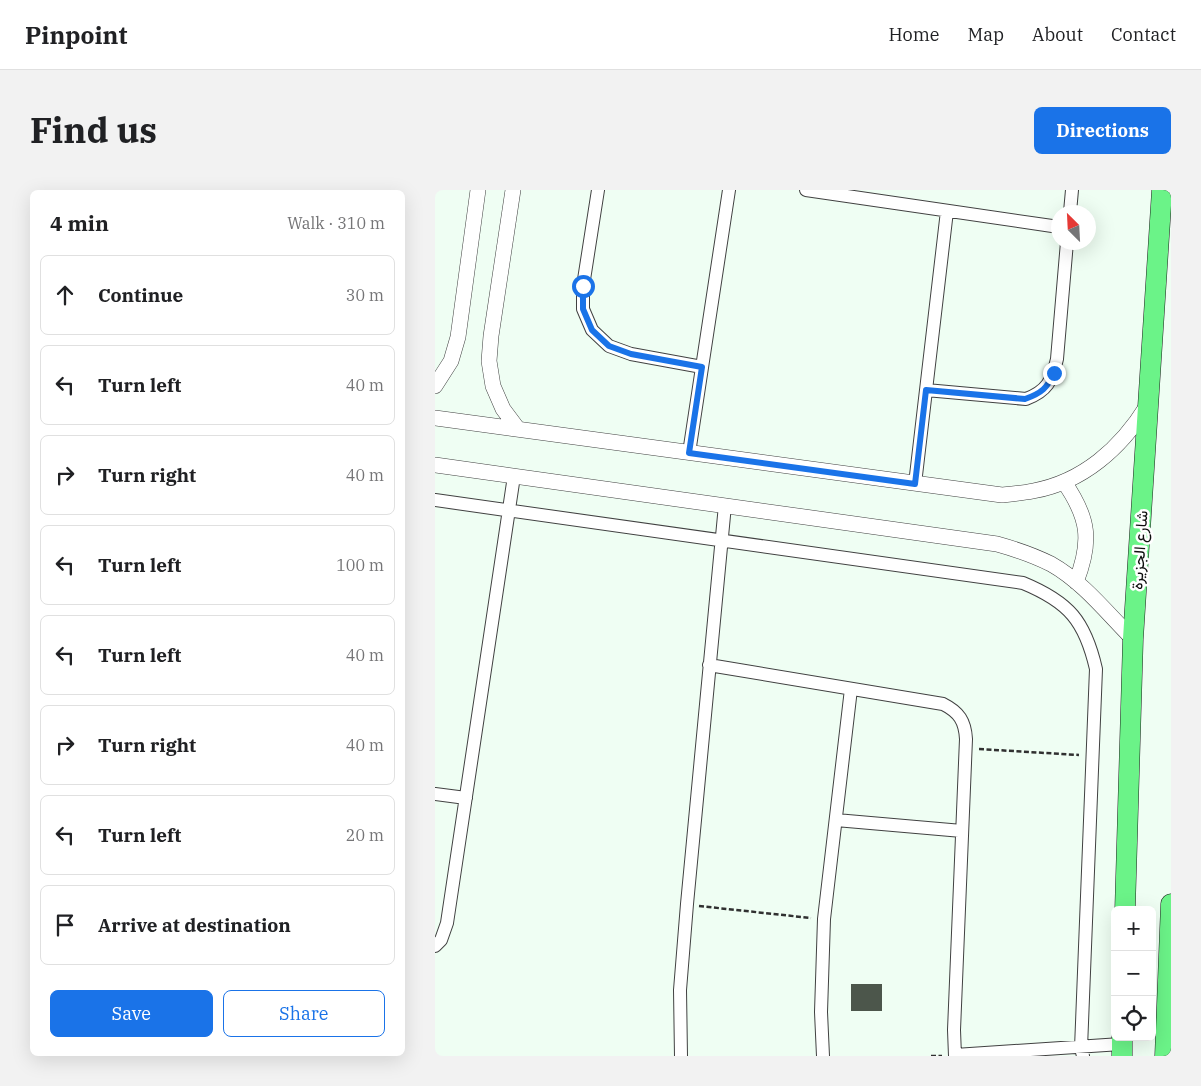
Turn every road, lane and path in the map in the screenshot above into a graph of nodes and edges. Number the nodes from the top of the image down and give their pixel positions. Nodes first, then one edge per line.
1 (478, 190) edge
2 (513, 190) edge
3 (598, 190) edge
4 (729, 190) edge
5 (806, 190) edge
6 (1072, 190) edge
7 (1162, 190) edge
8 (1071, 205) edge
9 (947, 211) junction
10 (1051, 226) edge
11 (1066, 250) edge
12 (702, 367) junction
13 (435, 386) edge
14 (926, 390) junction
15 (1149, 403) junction
16 (435, 418) edge
17 (519, 429) junction
18 (689, 453) junction
19 (435, 465) edge
20 (514, 476) junction
21 (1064, 482) junction
22 (915, 484) junction
23 (435, 500) edge
24 (725, 506) junction
25 (509, 511) junction
26 (721, 542) junction
27 (1076, 582) junction
28 (1133, 639) junction
29 (709, 665) junction
30 (851, 689) junction
31 (965, 748) junction
32 (1093, 756) junction
33 (435, 794) edge
34 (466, 798) junction
35 (836, 820) junction
36 (962, 831) junction
37 (687, 904) junction
38 (1171, 904) edge
39 (1125, 906) edge
40 (824, 919) junction
41 (435, 946) edge
42 (1122, 1046) edge
43 (1082, 1052) edge
44 (681, 1056) edge
45 (823, 1056) edge
46 (955, 1056) edge
47 (1165, 1056) edge

1 - 13 street
2 - 17 street
3 - 12 street
4 - 12 street
5 - 9 street
6 - 8 street
7 - 15 main road, شارع الجزيرة
9 - 10 street
9 - 14 street
11 - 14 street
12 - 18 street
14 - 22 street
15 - 21 street
15 - 28 main road, شارع الجزيرة
16 - 17 street
17 - 18 street
18 - 22 street
19 - 20 street
20 - 24 street
20 - 25 street
21 - 22 street
21 - 27 street
23 - 25 street
24 - 26 street
24 - 27 street
25 - 26 street
25 - 34 street
26 - 29 street
26 - 32 street
27 - 28 street
28 - 39 main road, شارع الجزيرة
29 - 30 street
29 - 37 street
30 - 31 street
30 - 35 street
31 - 32 path
31 - 36 street
32 - 43 street
33 - 34 street
34 - 41 street
35 - 36 street
35 - 40 street
36 - 46 street
37 - 40 path
37 - 44 street
38 - 47 main road
40 - 45 street
42 - 43 street
43 - 46 street

